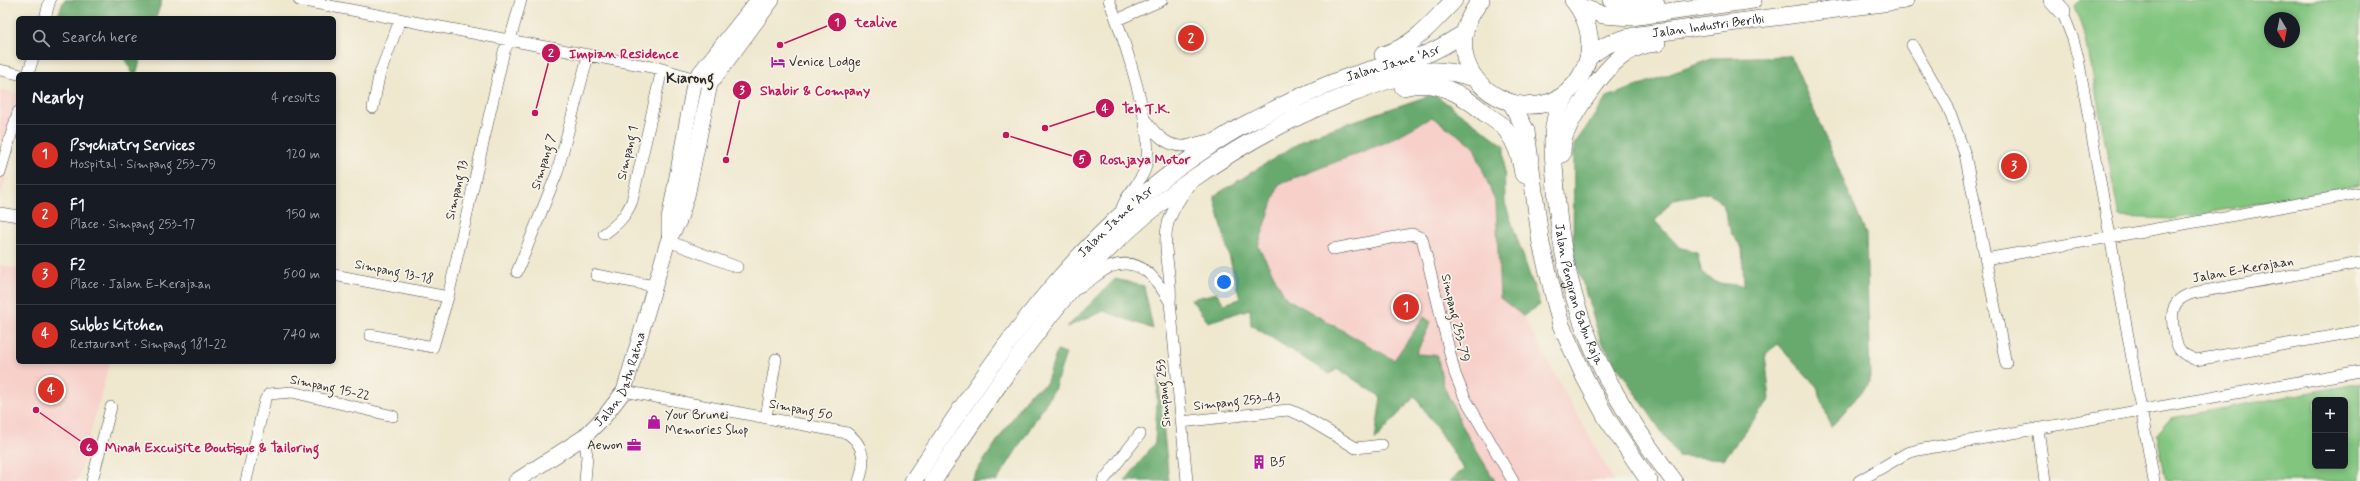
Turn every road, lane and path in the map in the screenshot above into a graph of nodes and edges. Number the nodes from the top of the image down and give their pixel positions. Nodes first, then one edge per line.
1 (50, 0) edge
2 (299, 0) edge
3 (520, 0) edge
4 (758, 0) edge
5 (772, 0) edge
6 (1109, 0) edge
7 (1162, 0) edge
8 (1454, 0) edge
9 (1482, 0) edge
10 (1611, 0) edge
11 (1693, 0) edge
12 (1713, 0) edge
13 (1753, 0) edge
14 (1905, 0) edge
15 (1575, 3) edge
16 (1733, 3) junction
17 (2058, 3) edge
18 (46, 16) edge
19 (400, 20) junction
20 (1117, 20) junction
21 (1738, 22) junction
22 (1465, 33) junction
23 (510, 40) junction
24 (1912, 45) dead end
25 (588, 56) junction
26 (1588, 57) junction
27 (32, 60) edge
28 (662, 69) junction
29 (0, 70) edge
30 (29, 72) edge
31 (16, 74) edge
32 (1348, 77) junction
33 (1475, 78) junction
34 (696, 79) junction
35 (710, 84) junction
36 (1570, 89) junction
37 (1338, 99) junction
38 (1512, 104) junction
39 (373, 108) dead end
40 (16, 120) edge
41 (1146, 121) junction
42 (1218, 140) junction
43 (0, 172) edge
44 (1192, 180) junction
45 (2360, 193) edge
46 (0, 213) edge
47 (1121, 214) junction
48 (16, 216) edge
49 (1559, 233) junction
50 (604, 234) dead end
51 (2110, 237) junction
52 (668, 239) junction
53 (1541, 244) junction
54 (1334, 249) dead end
55 (1985, 259) junction
56 (2360, 263) edge
57 (737, 267) dead end
58 (517, 272) dead end
59 (336, 275) edge
60 (596, 275) dead end
61 (654, 286) junction
62 (1068, 292) junction
63 (448, 297) junction
64 (1170, 302) junction
65 (2360, 331) edge
66 (370, 335) dead end
67 (776, 359) dead end
68 (2006, 364) dead end
69 (2360, 371) edge
70 (624, 391) junction
71 (111, 408) dead end
72 (2142, 410) junction
73 (802, 411) dead end
74 (394, 416) dead end
75 (766, 417) junction
76 (1181, 422) junction
77 (800, 423) junction
78 (2038, 428) junction
79 (1140, 434) dead end
80 (584, 437) junction
81 (1382, 445) dead end
82 (92, 481) edge
83 (246, 481) edge
84 (516, 481) edge
85 (585, 481) edge
86 (859, 481) edge
87 (913, 481) edge
88 (933, 481) edge
89 (1103, 481) edge
90 (1187, 481) edge
91 (1513, 481) edge
92 (1648, 481) edge
93 (1674, 481) edge
94 (1859, 481) edge
95 (2045, 481) edge
96 (2154, 481) edge

1 - 18 street
2 - 19 street
3 - 23 street, Simpang 13
4 - 34 main road, Jalan Datu Ratna
5 - 35 main road, Jalan Datu Ratna
6 - 20 street
7 - 20 street
8 - 32 main road
9 - 22 main road
10 - 11 main road
12 - 16 main road
13 - 16 main road, Jalan Industri Beribi
14 - 21 main road, Jalan Industri Beribi
15 - 16 main road, Jalan Industri Beribi
15 - 26 main road
17 - 51 street
19 - 23 street
19 - 39 street
20 - 41 street
21 - 26 main road, Jalan Industri Beribi
21 - 49 main road
22 - 32 main road, Jalan Jame 'Asr
22 - 33 main road
23 - 25 street
23 - 63 street, Simpang 13
24 - 55 street
25 - 28 street
25 - 58 street, Simpang 7
26 - 36 main road, Jalan Pengiran Babu Raja
27 - 30 street
28 - 34 street
28 - 50 street, Simpang 1
29 - 31 street
32 - 42 main road, Jalan Jame 'Asr
33 - 37 main road, Jalan Jame 'Asr
33 - 38 main road
34 - 35 street
34 - 52 main road, Jalan Datu Ratna
35 - 52 main road, Jalan Datu Ratna
36 - 38 main road
36 - 49 main road, Jalan Pengiran Babu Raja
37 - 44 main road, Jalan Jame 'Asr
37 - 53 main road
38 - 53 main road, Jalan Pengiran Babu Raja
40 - 43 street
41 - 42 street
41 - 47 street
42 - 47 main road, Jalan Jame 'Asr
44 - 62 main road, Jalan Jame 'Asr
44 - 64 street, Simpang 253
45 - 51 street
46 - 48 street
47 - 87 main road, Jalan Jame 'Asr
49 - 93 main road, Jalan Pengiran Babu Raja
51 - 55 street
51 - 72 street
52 - 57 street
52 - 61 main road, Jalan Datu Ratna
53 - 92 main road, Jalan Pengiran Babu Raja
54 - 91 street, Simpang 253-79
55 - 68 street
56 - 65 street, Jalan E-Kerajaan
59 - 63 street, Simpang 13-18
60 - 61 street
61 - 70 main road, Jalan Datu Ratna
62 - 64 street, Simpang 253
62 - 88 main road, Jalan Jame 'Asr
63 - 66 street, Simpang 13
64 - 76 street, Simpang 253
67 - 75 street
69 - 72 street
70 - 75 street, Simpang 50
70 - 80 main road, Jalan Datu Ratna
71 - 82 street
72 - 78 street
72 - 96 street
73 - 77 street
74 - 83 street, Simpang 15-22
75 - 77 street, Simpang 50
76 - 81 street, Simpang 253-43
76 - 90 street, Simpang 253
77 - 86 street, Simpang 50
78 - 94 street
78 - 95 street
79 - 89 street
80 - 84 main road, Jalan Datu Ratna
80 - 85 street

